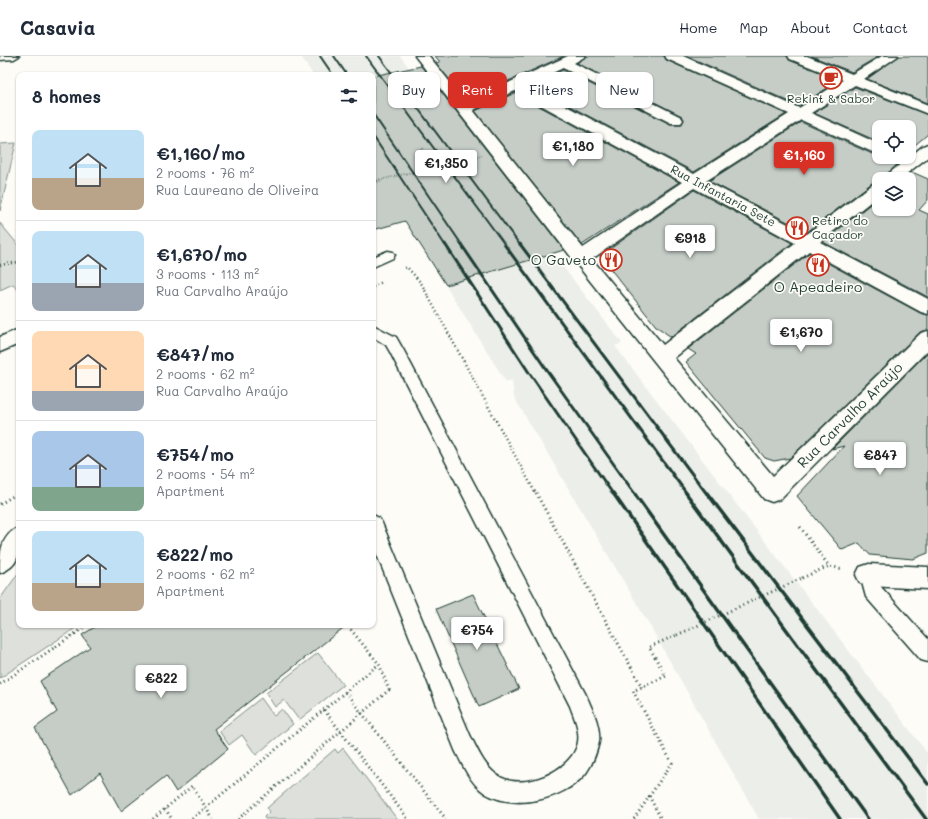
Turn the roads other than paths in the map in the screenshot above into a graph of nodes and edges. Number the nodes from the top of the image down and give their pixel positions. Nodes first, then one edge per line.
1 (14, 56) edge
2 (422, 56) edge
3 (579, 56) edge
4 (672, 56) edge
5 (795, 56) edge
6 (891, 56) edge
7 (0, 58) edge
8 (563, 64) junction
9 (546, 72) edge
10 (852, 80) junction
11 (515, 87) edge
12 (558, 108) edge
13 (464, 109) junction
14 (928, 110) edge
15 (801, 114) junction
16 (676, 120) dead end
17 (872, 147) edge
18 (928, 149) edge
19 (916, 154) edge
20 (911, 164) edge
21 (928, 172) edge
22 (694, 181) junction
23 (872, 192) edge
24 (808, 242) junction
25 (388, 255) dead end
26 (581, 258) junction
27 (376, 261) edge
28 (928, 307) edge
29 (376, 332) edge
30 (16, 337) edge
31 (928, 338) edge
32 (0, 345) edge
33 (662, 356) junction
34 (376, 530) edge
35 (16, 542) edge
36 (0, 562) edge
37 (869, 575) joint
38 (928, 578) edge
39 (928, 653) edge

1 - 7 lane
2 - 13 street
3 - 8 street
4 - 15 street
5 - 10 street
6 - 10 street
8 - 9 street
8 - 16 street
10 - 14 street
10 - 15 street
11 - 13 street
12 - 22 street, Rua Infantaria Sete
13 - 26 street
15 - 17 street
15 - 22 street
18 - 19 street
20 - 21 street
22 - 24 street, Rua Infantaria Sete
22 - 26 street
23 - 24 street
24 - 28 street, Rua Infantaria Sete
24 - 33 street
25 - 27 lane
26 - 33 street
29 - 34 lane
30 - 32 street
31 - 33 street, Rua Carvalho Araújo
35 - 36 street
37 - 38 street
37 - 39 lane

